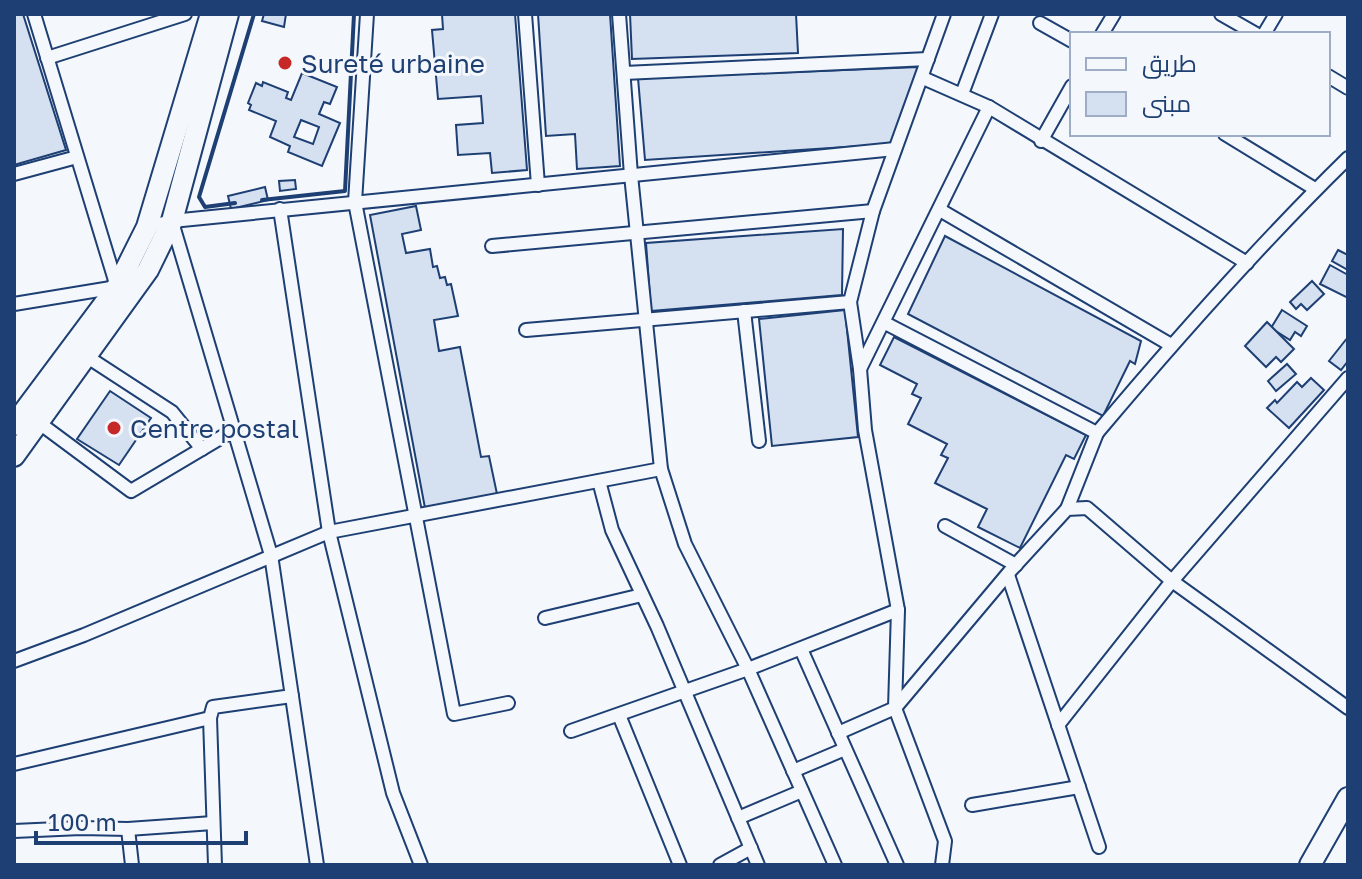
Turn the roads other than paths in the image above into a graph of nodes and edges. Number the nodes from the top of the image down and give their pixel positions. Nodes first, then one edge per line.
1 (34, 14) edge
2 (185, 14) edge
3 (211, 14) edge
4 (228, 14) edge
5 (367, 14) edge
6 (525, 14) edge
7 (619, 14) edge
8 (944, 14) edge
9 (992, 14) edge
10 (1114, 14) edge
11 (1221, 14) edge
12 (1276, 14) edge
13 (1040, 23) dead end
14 (1103, 32) edge
15 (1252, 32) edge
16 (1265, 32) edge
17 (1070, 40) edge
18 (47, 58) junction
19 (928, 59) junction
20 (624, 73) junction
21 (1330, 77) edge
22 (923, 78) junction
23 (1348, 88) edge
24 (1070, 90) edge
25 (962, 94) junction
26 (989, 107) junction
27 (1228, 136) edge
28 (1041, 141) junction
29 (895, 149) junction
30 (77, 157) junction
31 (1345, 165) edge
32 (14, 174) edge
33 (631, 175) junction
34 (538, 185) junction
35 (1315, 189) junction
36 (355, 202) junction
37 (280, 209) junction
38 (940, 210) junction
39 (873, 211) junction
40 (172, 221) junction
41 (147, 227) junction
42 (637, 233) junction
43 (492, 246) dead end
44 (1247, 263) junction
45 (117, 287) junction
46 (850, 302) junction
47 (14, 304) edge
48 (744, 311) junction
49 (646, 319) junction
50 (885, 323) junction
51 (526, 330) dead end
52 (1171, 345) junction
53 (86, 356) junction
54 (860, 369) junction
55 (1348, 378) edge
56 (38, 422) junction
57 (14, 425) edge
58 (232, 431) junction
59 (1097, 433) junction
60 (759, 441) dead end
61 (202, 449) junction
62 (14, 456) edge
63 (661, 469) junction
64 (599, 481) junction
65 (1067, 509) junction
66 (415, 516) junction
67 (945, 526) dead end
68 (329, 532) junction
69 (271, 555) junction
70 (1012, 570) junction
71 (1172, 581) junction
72 (642, 595) junction
73 (898, 610) junction
74 (545, 618) dead end
75 (801, 649) junction
76 (14, 661) edge
77 (748, 669) junction
78 (683, 692) junction
79 (292, 696) junction
80 (508, 703) dead end
81 (895, 708) junction
82 (1348, 708) edge
83 (619, 715) junction
84 (210, 718) junction
85 (1058, 725) junction
86 (571, 731) dead end
87 (838, 733) junction
88 (845, 749) junction
89 (14, 764) edge
90 (793, 771) junction
91 (1079, 787) junction
92 (802, 791) junction
93 (1348, 798) edge
94 (972, 805) dead end
95 (738, 818) junction
96 (213, 823) junction
97 (128, 829) junction
98 (14, 831) edge
99 (1099, 847) dead end
100 (751, 848) junction
101 (132, 865) edge
102 (215, 865) edge
103 (317, 865) edge
104 (421, 865) edge
105 (680, 865) edge
106 (720, 865) edge
107 (758, 865) edge
108 (835, 865) edge
109 (897, 865) edge
110 (942, 865) edge
111 (1310, 865) edge

1 - 18 street
2 - 18 street
3 - 41 main road
4 - 40 main road
5 - 36 street
6 - 34 street
7 - 20 street
8 - 19 street
9 - 25 street
10 - 14 street
11 - 15 street
12 - 16 street
13 - 17 street
18 - 30 street
19 - 20 street
19 - 22 street
20 - 33 street
21 - 23 street
22 - 25 street
22 - 29 street
24 - 28 street
25 - 26 street
26 - 28 street
26 - 38 street
27 - 35 street
28 - 44 street
29 - 33 street
29 - 39 street
30 - 32 street
30 - 45 street
31 - 35 street
33 - 34 street
33 - 42 street
34 - 36 street
35 - 44 street
36 - 37 street
36 - 66 street
37 - 40 street
37 - 68 street
38 - 50 street
38 - 52 street
39 - 42 street
39 - 46 street
40 - 41 street
40 - 53 main road
40 - 58 street
41 - 45 main road
42 - 43 street
42 - 49 street
44 - 52 street
45 - 47 street
45 - 57 main road
46 - 48 street
46 - 54 street
48 - 49 street
48 - 60 street
49 - 51 street
49 - 63 street
50 - 54 street
50 - 59 street
52 - 59 street
53 - 56 main road
53 - 61 street
54 - 73 street
55 - 71 street
56 - 61 street
56 - 62 main road
58 - 61 street
58 - 69 street
59 - 65 street
63 - 64 street
63 - 77 street
64 - 66 street
64 - 72 street
65 - 70 street
65 - 71 street
66 - 68 street
66 - 80 street
67 - 70 street
68 - 69 street
68 - 104 street
69 - 76 street
69 - 79 street
70 - 81 street
70 - 85 street
71 - 82 street
71 - 85 street
72 - 74 street
72 - 78 street
73 - 75 street
73 - 81 street
75 - 77 street
75 - 87 street
77 - 78 street
77 - 90 street
78 - 83 street
78 - 95 street
79 - 84 street
79 - 103 street
81 - 87 street
81 - 110 street
83 - 86 street
83 - 105 street
84 - 89 street
84 - 96 street
85 - 91 street
87 - 88 street
88 - 90 street
88 - 109 street
90 - 92 street
91 - 94 street
91 - 99 street
92 - 95 street
92 - 108 street
93 - 111 main road
95 - 100 street
96 - 97 street
96 - 102 street
97 - 98 street
97 - 101 street
100 - 106 street
100 - 107 street

